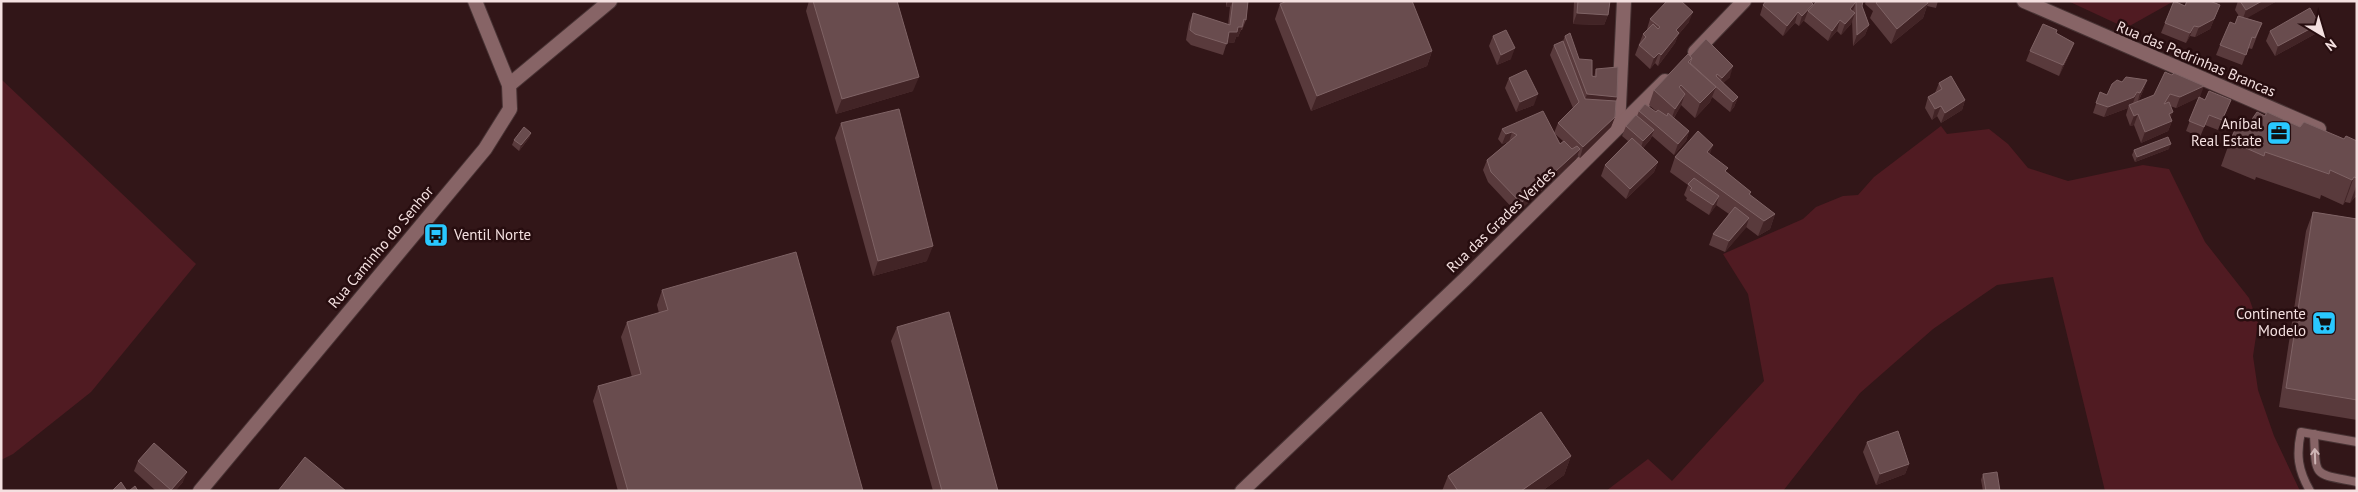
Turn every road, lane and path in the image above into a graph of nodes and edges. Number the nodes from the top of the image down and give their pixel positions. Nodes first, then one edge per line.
1 (475, 1) edge
2 (610, 1) edge
3 (1624, 1) edge
4 (1744, 1) edge
5 (2024, 1) edge
6 (1686, 61) edge
7 (1672, 74) edge
8 (509, 85) junction
9 (1618, 127) junction
10 (2330, 134) edge
11 (2314, 434) junction
12 (2357, 442) edge
13 (2357, 482) edge
14 (200, 491) edge
15 (1242, 491) edge
16 (2310, 491) edge

1 - 8 street, Rua Caminho do Senhor
2 - 8 street
3 - 9 street
4 - 6 street
5 - 10 street, Rua das Pedrinhas Brancas
7 - 9 street, Rua das Grades Verdes
8 - 14 street, Rua Caminho do Senhor
9 - 15 street, Rua das Grades Verdes
11 - 12 lane
13 -> 11 lane
11 - 16 lane

